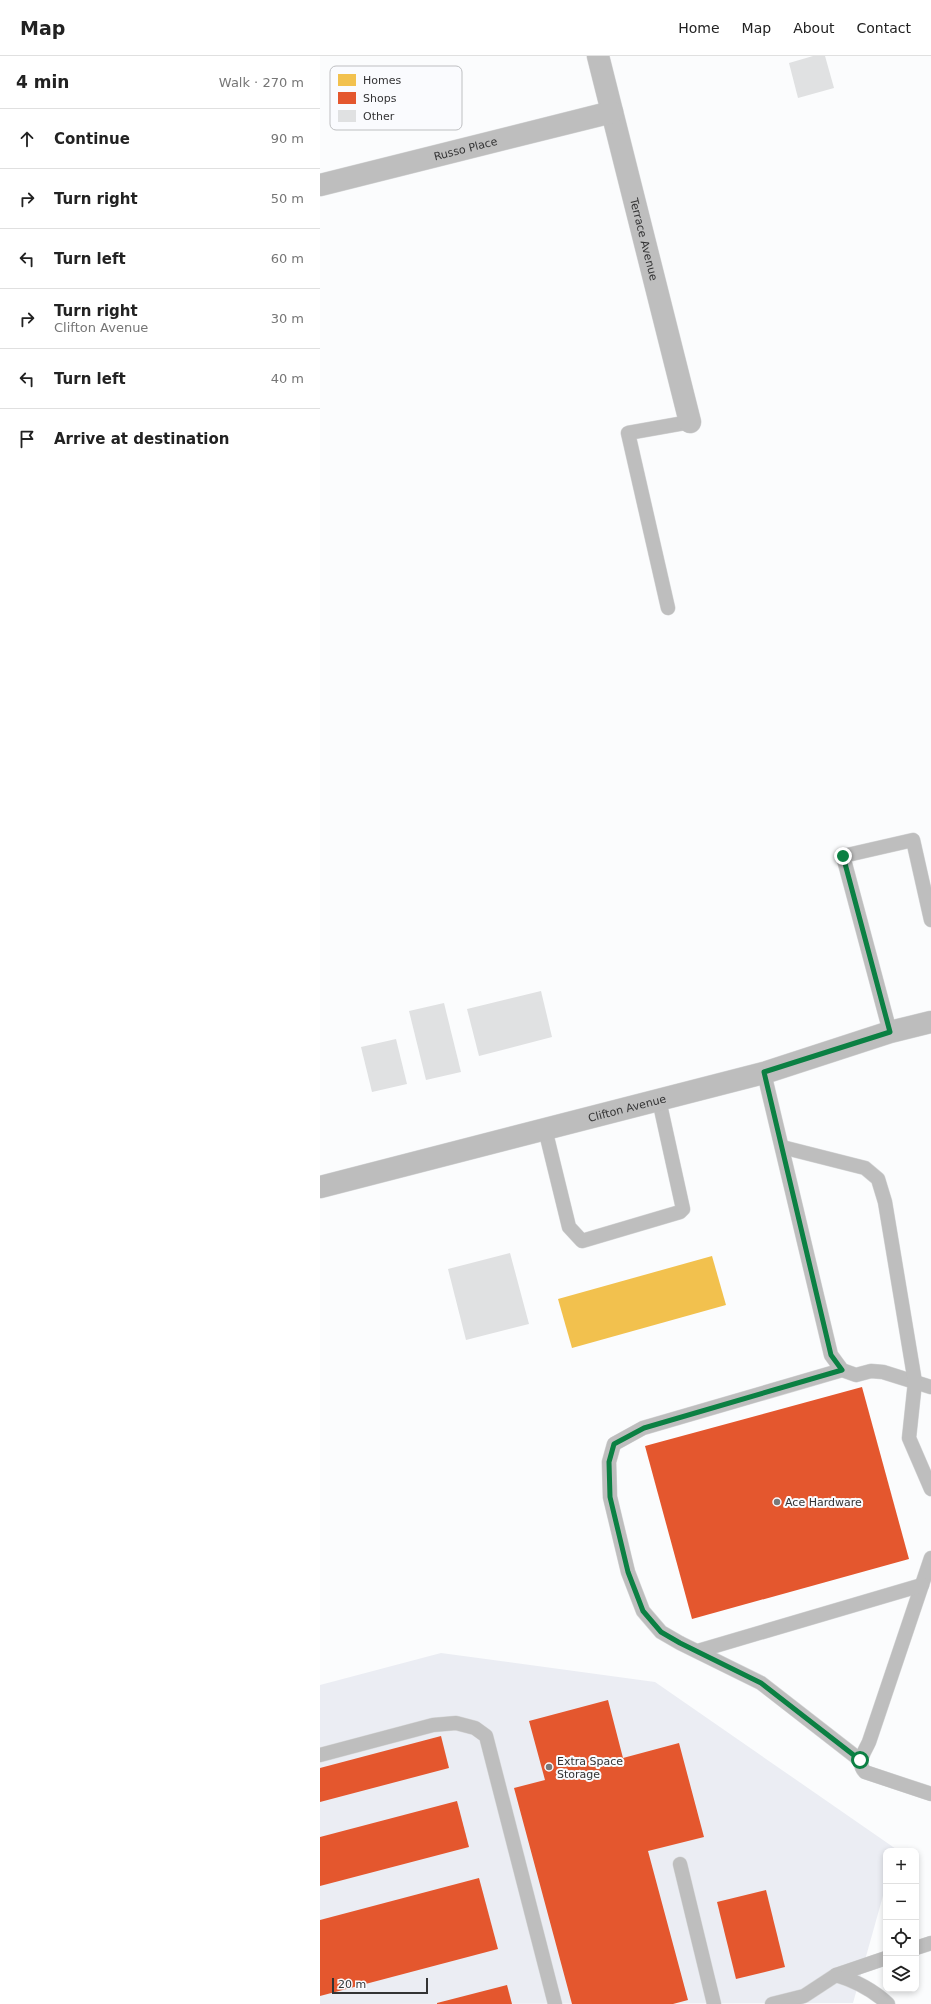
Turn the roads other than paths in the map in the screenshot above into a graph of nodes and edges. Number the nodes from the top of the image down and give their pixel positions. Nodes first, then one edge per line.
1 (598, 56) edge
2 (612, 112) junction
3 (320, 186) edge
4 (690, 422) joint
5 (668, 608) dead end
6 (931, 920) edge
7 (931, 1022) edge
8 (890, 1032) junction
9 (764, 1072) junction
10 (659, 1100) junction
11 (545, 1129) junction
12 (782, 1147) junction
13 (320, 1187) edge
14 (842, 1370) junction
15 (915, 1382) junction
16 (931, 1387) edge
17 (931, 1489) edge
18 (931, 1558) edge
19 (922, 1585) junction
20 (698, 1651) junction
21 (320, 1755) edge
22 (860, 1760) junction
23 (931, 1794) edge
24 (680, 1864) dead end
25 (931, 1943) edge
26 (919, 1947) edge
27 (883, 1959) edge
28 (836, 1975) junction
29 (555, 2004) edge
30 (714, 2004) edge
31 (772, 2004) edge
32 (888, 2004) edge

1 - 2 street, Terrace Avenue
2 - 3 street, Russo Place
2 - 4 street, Terrace Avenue
4 - 5 lane
6 - 8 lane
7 - 8 street, Clifton Avenue
8 - 9 street, Clifton Avenue
9 - 10 street, Clifton Avenue
9 - 12 lane
10 - 11 street, Clifton Avenue
10 - 11 lane
11 - 13 street, Clifton Avenue
12 - 14 lane
12 - 15 lane
14 - 15 lane
14 - 20 lane
15 - 16 lane
15 - 17 lane
18 - 19 lane
19 - 20 lane
19 - 22 lane
20 - 22 lane
21 - 29 lane
22 - 23 lane
24 - 30 lane
25 - 26 lane
27 - 28 lane
28 - 31 lane
28 - 32 lane

